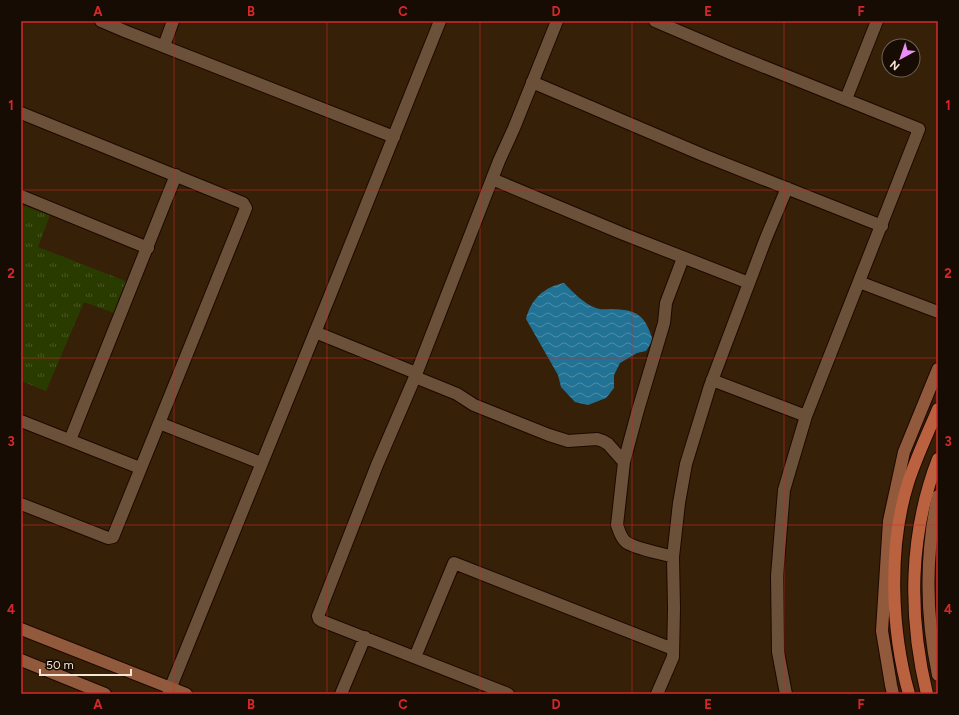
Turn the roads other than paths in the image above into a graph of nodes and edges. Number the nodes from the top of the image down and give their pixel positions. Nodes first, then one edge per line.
1 (102, 21) edge
2 (173, 21) edge
3 (440, 21) edge
4 (557, 21) edge
5 (656, 21) edge
6 (877, 21) edge
7 (164, 46) junction
8 (532, 82) junction
9 (846, 99) junction
10 (21, 113) edge
11 (394, 137) junction
12 (176, 175) junction
13 (492, 179) junction
14 (787, 188) junction
15 (21, 196) edge
16 (882, 226) junction
17 (148, 248) junction
18 (683, 258) junction
19 (859, 282) junction
20 (748, 283) junction
21 (938, 312) edge
22 (315, 332) junction
23 (938, 369) edge
24 (416, 375) junction
25 (712, 380) junction
26 (938, 409) edge
27 (806, 416) junction
28 (21, 421) edge
29 (159, 423) junction
30 (70, 440) junction
31 (938, 458) edge
32 (624, 462) junction
33 (261, 463) junction
34 (140, 468) junction
35 (938, 496) edge
36 (21, 504) edge
37 (673, 557) junction
38 (21, 629) edge
39 (365, 637) junction
40 (673, 649) junction
41 (416, 657) junction
42 (21, 660) edge
43 (938, 675) edge
44 (169, 691) edge
45 (105, 694) edge
46 (186, 694) edge
47 (341, 694) edge
48 (508, 694) edge
49 (657, 694) edge
50 (786, 694) edge
51 (893, 694) edge
52 (909, 694) edge
53 (927, 694) edge

1 - 7 street
2 - 7 street
3 - 11 street
4 - 8 street
5 - 9 street
6 - 9 street
7 - 11 street
8 - 13 street
8 - 14 street
9 - 16 street
10 - 12 street
11 - 22 street
12 - 17 street
12 - 29 street
13 - 18 street
13 - 24 street
14 - 16 street
14 - 20 street
15 - 17 street
16 - 19 street
17 - 30 street
18 - 20 street
18 - 32 street
19 - 21 street
19 - 27 street
20 - 25 street
22 - 24 street
22 - 33 street
23 - 51 street
24 - 32 street
24 - 39 street
25 - 27 street
25 - 37 street
26 - 52 main road
27 - 50 street
28 - 30 street
29 - 33 street
29 - 34 street
30 - 34 street
31 - 53 main road
32 - 37 street
33 - 44 street
34 - 36 street
35 - 43 street
37 - 40 street
38 - 44 street
39 - 41 street
39 - 47 street
40 - 41 street
40 - 49 street
41 - 48 street
42 - 45 street
44 - 46 street

